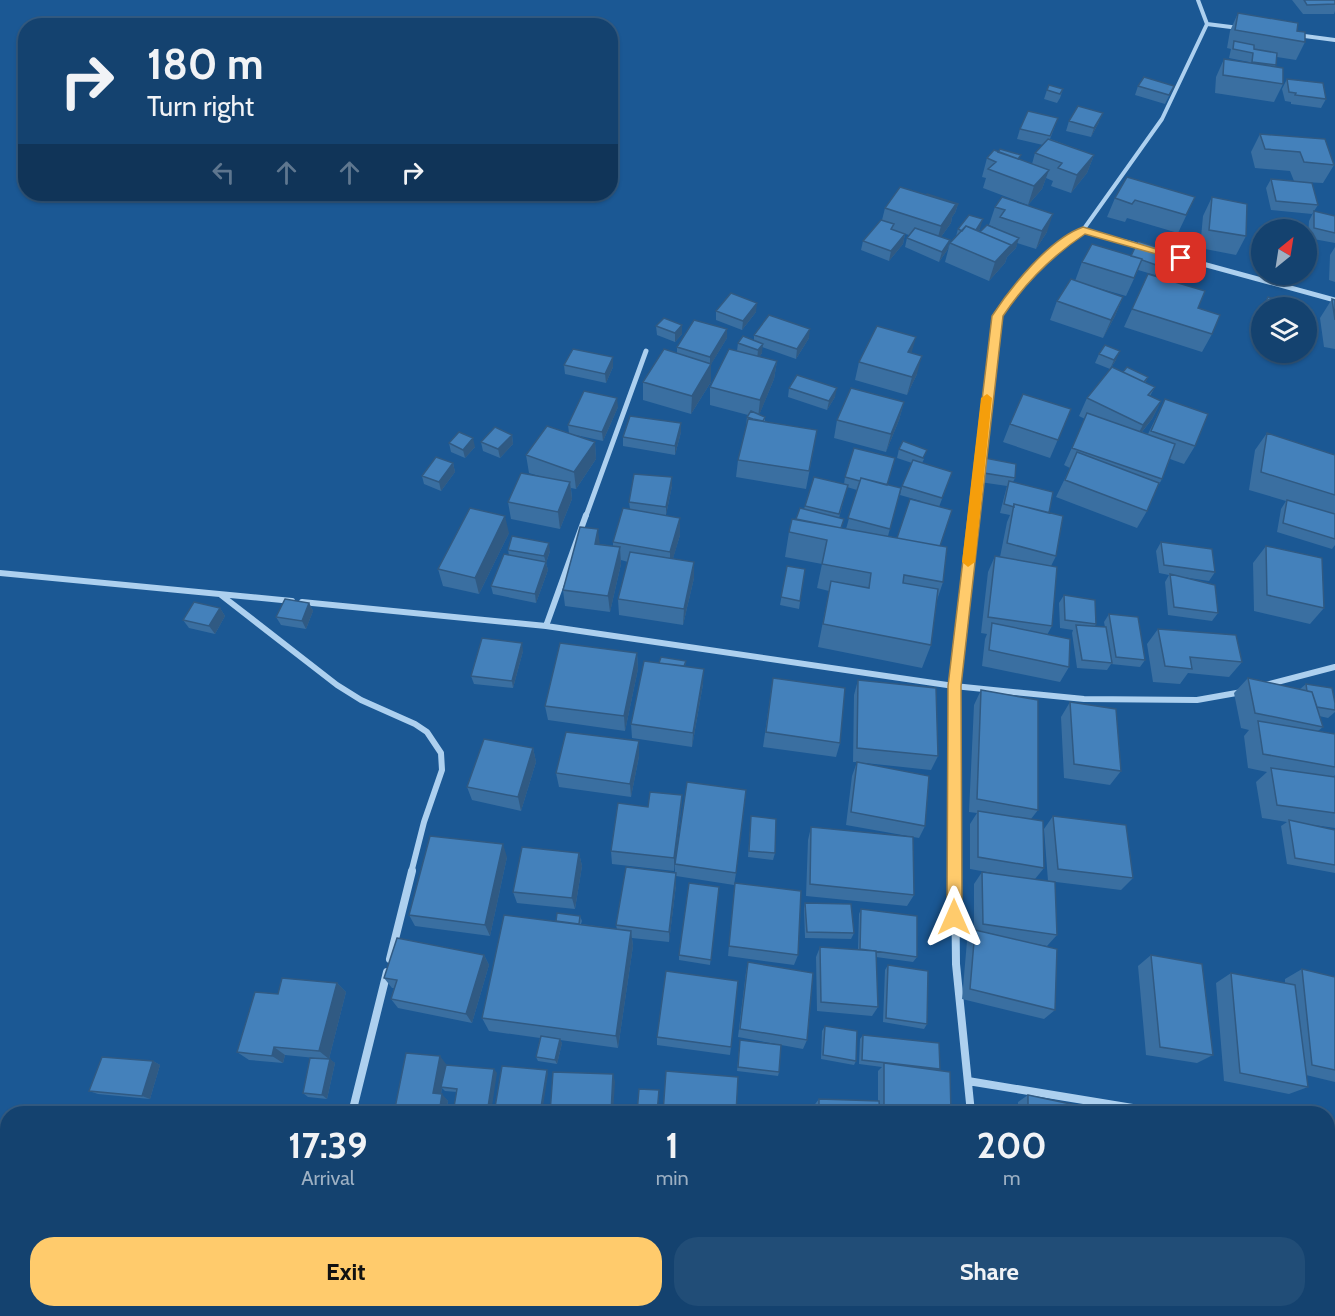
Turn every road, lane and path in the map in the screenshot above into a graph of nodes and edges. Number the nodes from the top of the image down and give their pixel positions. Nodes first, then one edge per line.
1 (1198, 0) edge
2 (1207, 24) junction
3 (1242, 28) edge
4 (1288, 34) edge
5 (1335, 40) edge
6 (1083, 231) junction
7 (1335, 300) edge
8 (646, 351) dead end
9 (0, 573) edge
10 (221, 594) junction
11 (546, 626) junction
12 (1335, 667) edge
13 (954, 686) junction
14 (1257, 688) edge
15 (1246, 690) edge
16 (968, 1081) junction
17 (354, 1106) edge
18 (970, 1106) edge
19 (1120, 1106) edge

1 - 2 street
2 - 3 street
2 - 6 street
4 - 5 street
6 - 7 street
6 - 13 street
8 - 11 street
9 - 10 street
10 - 11 street
10 - 17 street
11 - 13 street
12 - 14 street
13 - 15 street
13 - 16 street
16 - 18 street
16 - 19 street

